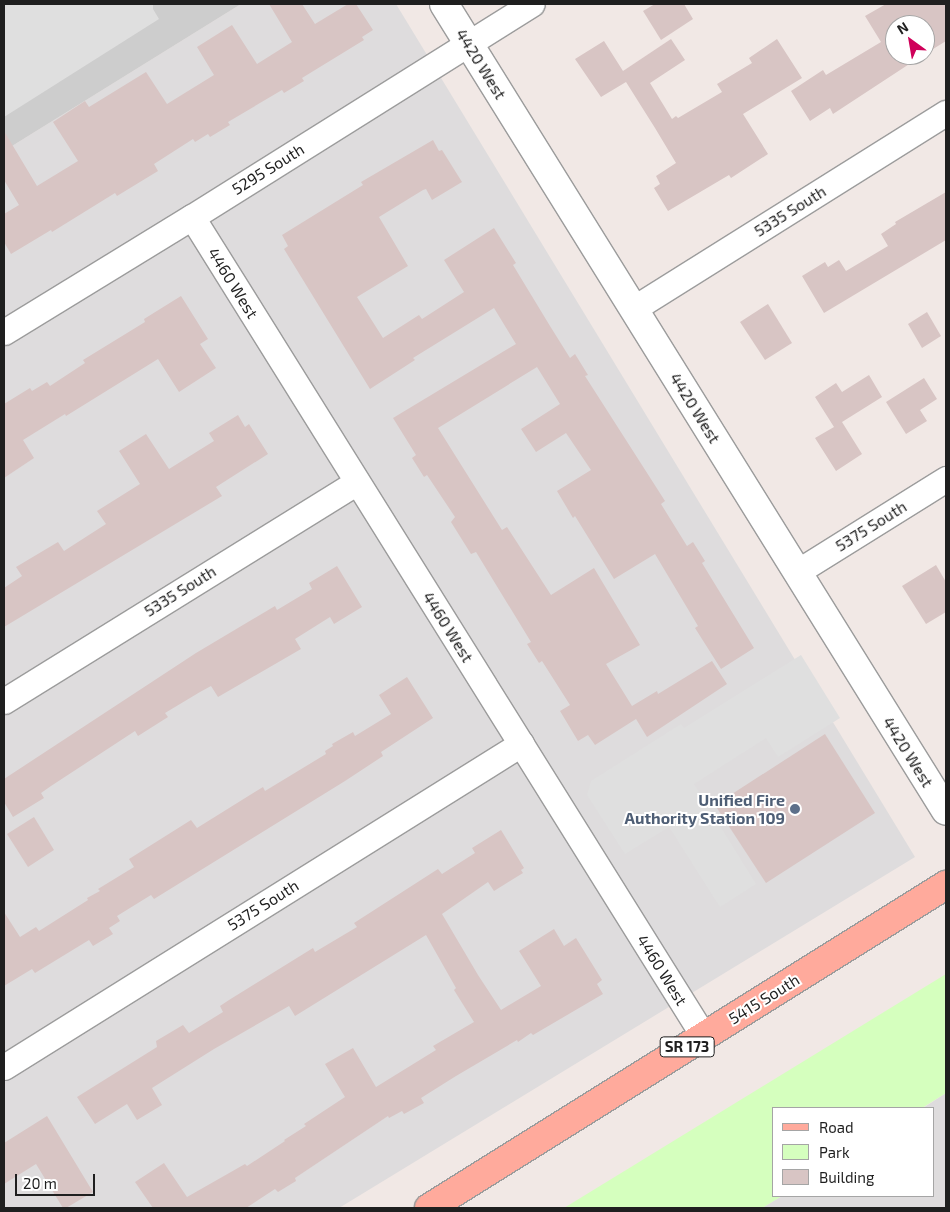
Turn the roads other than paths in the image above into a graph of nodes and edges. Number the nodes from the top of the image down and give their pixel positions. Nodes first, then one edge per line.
1 (444, 4) edge
2 (532, 4) edge
3 (468, 44) junction
4 (946, 113) edge
5 (192, 217) junction
6 (633, 309) junction
7 (4, 332) edge
8 (946, 479) edge
9 (357, 482) junction
10 (797, 572) junction
11 (4, 701) edge
12 (521, 744) junction
13 (946, 811) edge
14 (946, 886) edge
15 (704, 1036) junction
16 (4, 1066) edge
17 (429, 1208) edge

1 - 3 street, 4420 West
2 - 3 street, 5295 South
3 - 5 street, 5295 South
3 - 6 street, 4420 West
4 - 6 street, 5335 South
5 - 7 street, 5295 South
5 - 9 street, 4460 West
6 - 10 street, 4420 West
8 - 10 street, 5375 South
9 - 11 street, 5335 South
9 - 12 street, 4460 West
10 - 13 street, 4420 West
12 - 15 street, 4460 West
12 - 16 street, 5375 South
14 - 15 main road, 5415 South / SR 173
15 - 17 main road, 5415 South / SR 173

